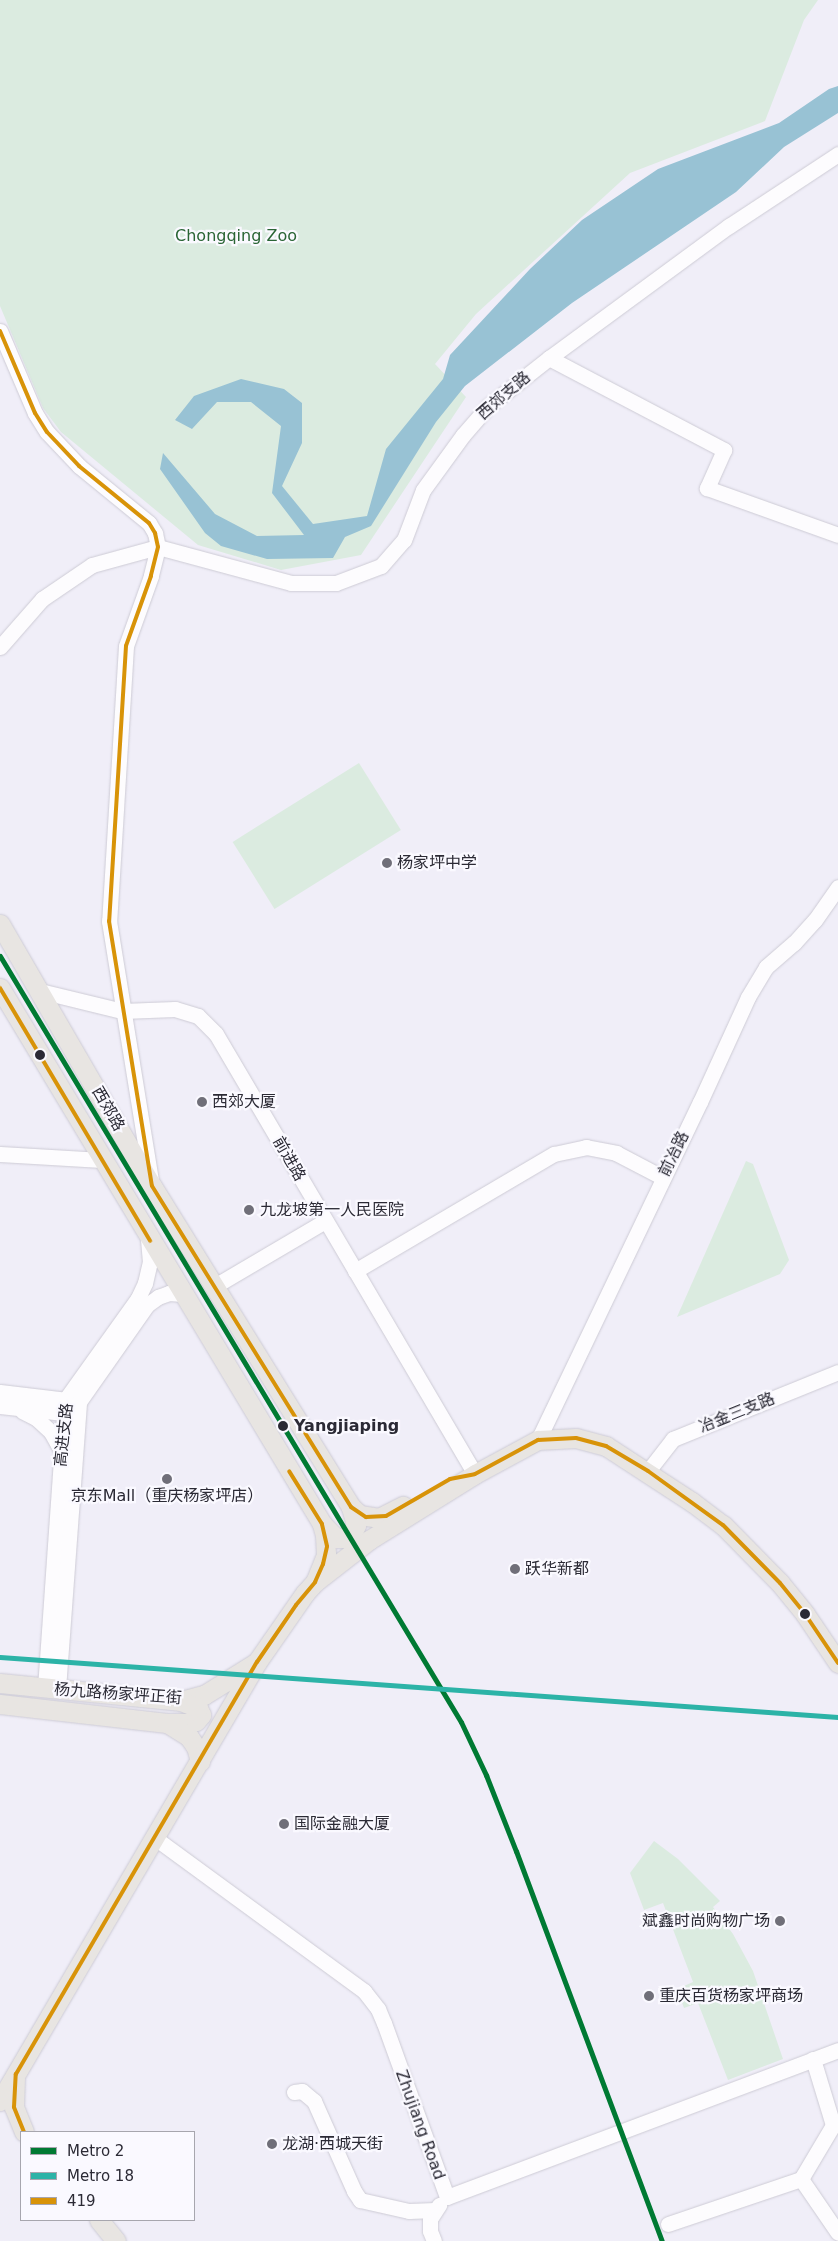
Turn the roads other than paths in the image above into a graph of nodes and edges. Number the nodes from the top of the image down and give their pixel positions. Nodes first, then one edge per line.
1 (838, 154) edge
2 (0, 331) edge
3 (549, 358) junction
4 (838, 535) edge
5 (158, 547) junction
6 (0, 647) edge
7 (838, 887) edge
8 (0, 924) edge
9 (0, 988) edge
10 (40, 991) junction
11 (122, 1011) junction
12 (0, 1154) edge
13 (102, 1160) junction
14 (662, 1177) junction
15 (152, 1186) junction
16 (325, 1221) junction
17 (148, 1237) junction
18 (355, 1272) junction
19 (213, 1287) junction
20 (182, 1294) junction
21 (838, 1372) edge
22 (0, 1392) edge
23 (0, 1406) edge
24 (71, 1407) junction
25 (16, 1408) junction
26 (538, 1440) junction
27 (61, 1450) junction
28 (648, 1471) junction
29 (475, 1474) junction
30 (351, 1507) junction
31 (322, 1524) junction
32 (315, 1582) junction
33 (257, 1662) junction
34 (838, 1663) edge
35 (0, 1683) edge
36 (52, 1689) junction
37 (181, 1701) junction
38 (0, 1704) edge
39 (167, 1723) junction
40 (200, 1761) junction
41 (155, 1838) junction
42 (838, 2050) edge
43 (813, 2059) junction
44 (16, 2074) junction
45 (294, 2092) dead end
46 (0, 2101) edge
47 (24, 2131) edge
48 (801, 2178) junction
49 (447, 2197) junction
50 (435, 2210) junction
51 (100, 2221) edge
52 (668, 2224) dead end
53 (838, 2233) edge
54 (116, 2241) edge
55 (434, 2241) edge

1 - 3 street, 西郊支路
2 - 5 street
3 - 4 street
3 - 5 street, 西郊支路
5 - 6 street
5 - 11 street
7 - 14 street, 前冶路
8 - 10 main road, 西郊路
9 - 13 main road, 西郊路
10 - 11 street, 前进路
10 - 15 main road, 西郊路
11 - 15 street
11 - 16 street, 前进路
12 - 13 street
13 - 17 main road, 西郊路
14 - 18 street
14 - 26 street, 前冶路
15 - 19 main road, 西郊路
16 - 18 street, 前进路
16 - 19 street
17 - 20 main road, 西郊路
17 - 24 street, 高进支路
18 - 29 street, 前进路
19 - 30 main road, 西郊路
20 - 24 street, 高进支路
20 - 31 main road, 西郊路
21 - 28 street, 冶金三支路
22 - 24 street
23 - 25 street
24 - 25 street
24 - 27 street, 高进支路
24 - 36 street, 高进支路
25 - 27 street
26 - 28 main road
26 - 29 main road
27 - 36 street, 高进支路
28 - 34 main road
29 - 30 main road
29 - 32 main road
30 - 31 main road
31 - 32 main road, 西郊路
32 - 33 main road
33 - 37 main road, 杨九路杨家坪正街
33 - 40 main road
35 - 36 main road, 杨九路杨家坪正街
36 - 37 main road, 杨九路杨家坪正街
37 - 39 main road
38 - 39 main road, 杨九路杨家坪正街
39 - 40 main road, 杨九路杨家坪正街
40 - 41 main road
41 - 44 main road
41 - 49 street, Zhujiang Road
42 - 43 street, Zhujiang Road
43 - 48 street
43 - 49 street, Zhujiang Road
44 - 46 main road
44 - 47 main road
45 - 50 street
48 - 52 street
48 - 53 street
49 - 50 street
50 - 55 street
51 - 54 main road

